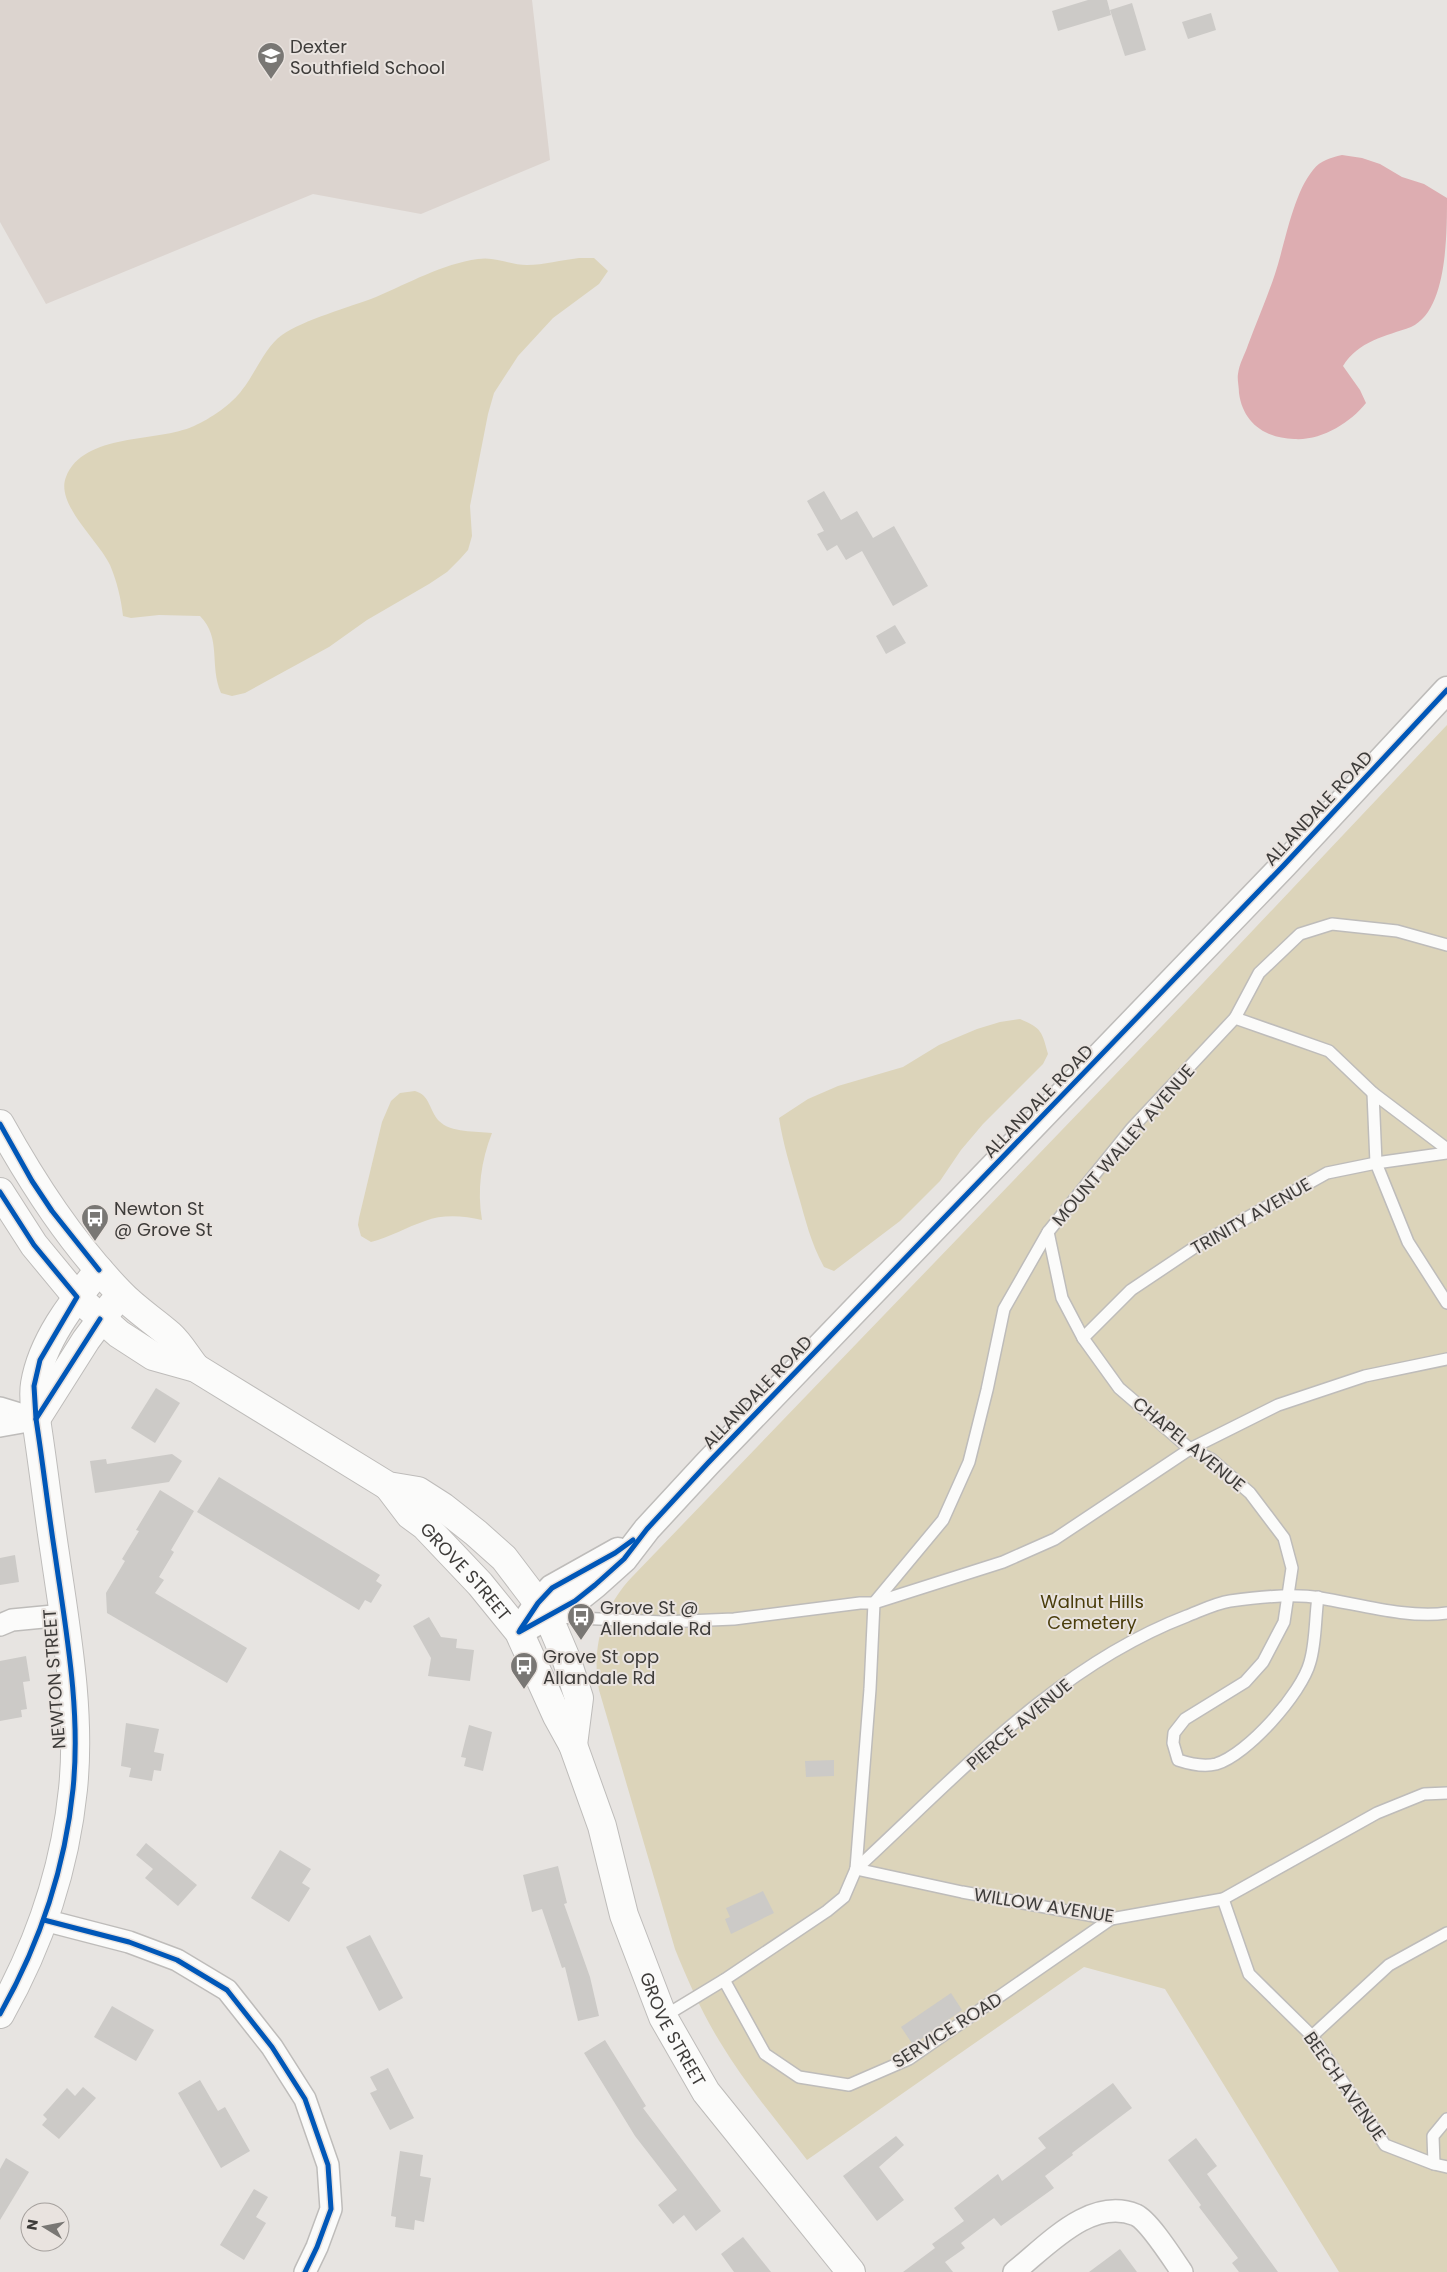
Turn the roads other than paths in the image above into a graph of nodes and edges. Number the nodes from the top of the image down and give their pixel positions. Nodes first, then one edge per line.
1 (1447, 690) edge
2 (1447, 945) edge
3 (1235, 1018) junction
4 (1372, 1093) junction
5 (0, 1124) edge
6 (1447, 1151) edge
7 (1376, 1163) junction
8 (0, 1192) edge
9 (1048, 1232) junction
10 (99, 1270) junction
11 (121, 1294) junction
12 (76, 1297) junction
13 (1447, 1303) edge
14 (100, 1319) junction
15 (1084, 1338) junction
16 (1447, 1359) edge
17 (196, 1368) junction
18 (0, 1408) edge
19 (36, 1419) junction
20 (0, 1426) edge
21 (1190, 1449) junction
22 (433, 1516) junction
23 (1288, 1597) junction
24 (1318, 1598) junction
25 (874, 1603) junction
26 (543, 1609) junction
27 (1447, 1613) edge
28 (64, 1615) junction
29 (0, 1625) edge
30 (519, 1632) junction
31 (573, 1745) junction
32 (1447, 1793) edge
33 (856, 1869) junction
34 (1223, 1900) junction
35 (1111, 1919) junction
36 (44, 1920) junction
37 (1447, 1933) edge
38 (724, 1980) junction
39 (0, 2014) edge
40 (663, 2017) junction
41 (1312, 2036) junction
42 (1447, 2119) edge
43 (1434, 2164) junction
44 (1447, 2167) edge
45 (306, 2272) edge
46 (851, 2272) edge
47 (1014, 2272) edge
48 (1182, 2272) edge

1 - 26 street, ALLANDALE ROAD
2 - 3 lane, MOUNT WALLEY AVENUE
3 - 4 lane
3 - 9 lane, MOUNT WALLEY AVENUE
4 - 6 lane
4 - 7 lane
5 - 10 main road
6 - 7 lane, TRINITY AVENUE
7 - 13 lane
7 - 15 lane, TRINITY AVENUE
8 - 12 main road
9 - 15 lane, CHAPEL AVENUE
9 - 25 lane, MOUNT WALLEY AVENUE
10 - 11 main road
10 - 12 main road, NEWTON STREET
11 - 14 main road
11 - 17 main road, GROVE STREET
12 - 14 main road
12 - 19 main road, NEWTON STREET
14 - 17 main road, GROVE STREET
14 - 19 main road
15 - 21 lane, CHAPEL AVENUE
16 - 21 lane
17 - 22 main road, GROVE STREET
18 - 19 street
19 - 20 street
19 - 28 main road, NEWTON STREET
21 - 23 lane, CHAPEL AVENUE
21 - 25 lane
22 - 26 main road, GROVE STREET
22 - 30 main road, GROVE STREET
23 - 24 lane, PIERCE AVENUE
23 - 24 lane, CHAPEL AVENUE
23 - 33 lane, PIERCE AVENUE
24 - 27 lane, PIERCE AVENUE
25 - 26 lane
25 - 33 lane
26 - 30 street, ALLANDALE ROAD
26 - 31 main road, GROVE STREET
28 - 29 street
28 - 36 main road, NEWTON STREET
30 - 31 main road, GROVE STREET
31 - 40 main road, GROVE STREET
32 - 34 lane, WILLOW AVENUE
33 - 35 lane, WILLOW AVENUE
33 - 38 lane, PIERCE AVENUE
34 - 35 lane, WILLOW AVENUE
34 - 41 lane, BEECH AVENUE
35 - 38 lane, SERVICE ROAD
36 - 39 main road, NEWTON STREET
36 - 45 street
37 - 41 lane
38 - 40 lane, PIERCE AVENUE
40 - 46 main road, GROVE STREET
41 - 43 lane, BEECH AVENUE
42 - 43 lane
43 - 44 lane, BEECH AVENUE
47 - 48 street

